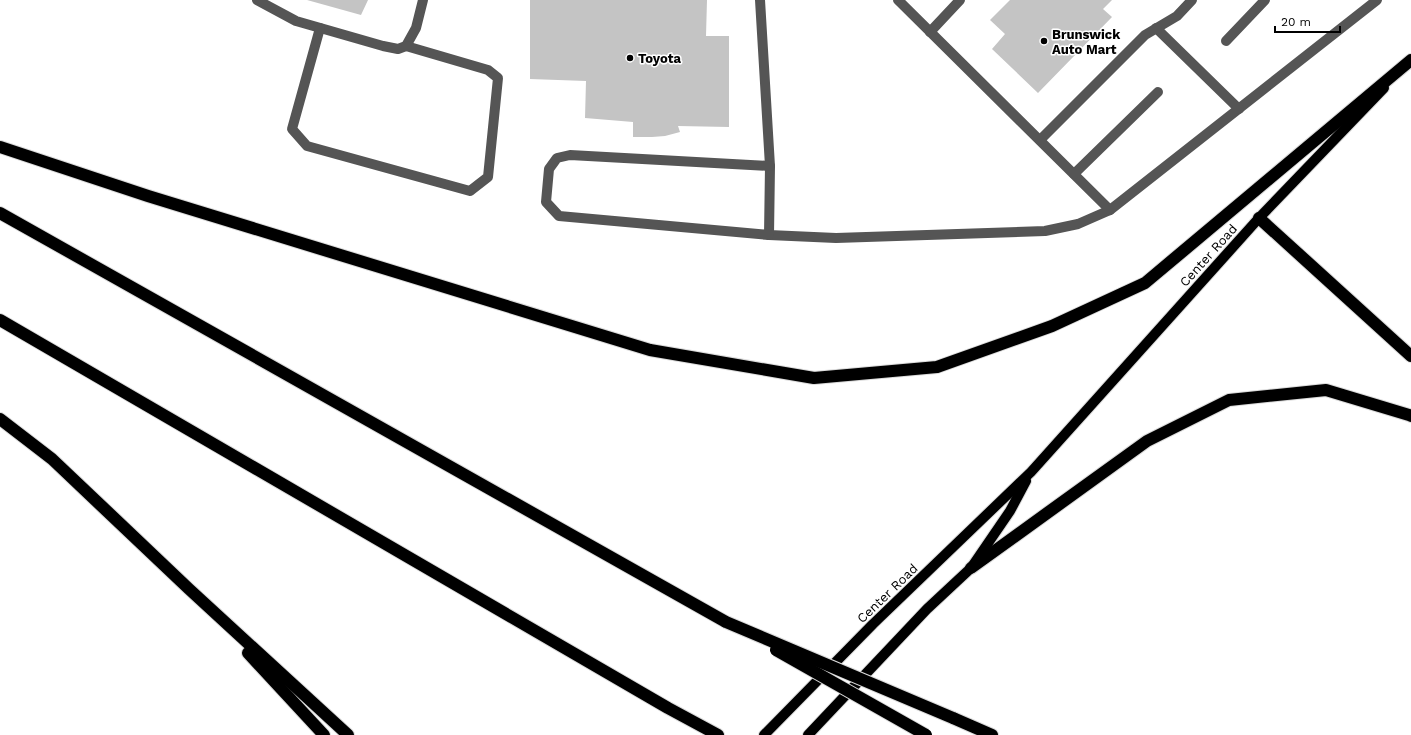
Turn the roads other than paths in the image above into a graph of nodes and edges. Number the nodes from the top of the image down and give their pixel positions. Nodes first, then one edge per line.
1 (257, 0) edge
2 (423, 0) edge
3 (760, 0) edge
4 (898, 0) edge
5 (960, 0) edge
6 (1192, 0) edge
7 (1265, 0) edge
8 (1377, 0) edge
9 (320, 28) junction
10 (1156, 28) junction
11 (930, 32) junction
12 (1226, 41) dead end
13 (406, 46) junction
14 (1411, 60) edge
15 (1158, 92) dead end
16 (1239, 109) junction
17 (1040, 140) junction
18 (0, 147) edge
19 (770, 166) junction
20 (1074, 174) junction
21 (1110, 210) junction
22 (0, 213) edge
23 (1259, 218) junction
24 (769, 235) junction
25 (0, 320) edge
26 (1411, 356) edge
27 (1411, 416) edge
28 (0, 420) edge
29 (1031, 472) junction
30 (971, 568) junction
31 (189, 588) junction
32 (726, 622) junction
33 (324, 735) edge
34 (348, 735) edge
35 (718, 735) edge
36 (764, 735) edge
37 (808, 735) edge
38 (926, 735) edge
39 (992, 735) edge

1 - 9 lane
2 - 13 lane
3 - 19 lane
4 - 11 lane
5 - 11 lane
6 - 10 lane
7 - 12 lane
8 - 16 lane
9 - 13 lane
9 - 13 lane
10 - 16 lane
10 - 17 lane
11 - 17 lane
14 - 18 highway
14 - 23 main road, Center Road
15 - 20 lane
16 - 21 lane
17 - 20 lane
19 - 24 lane
19 - 24 lane
20 - 21 lane
21 - 24 lane
22 - 32 highway
23 - 26 highway
23 - 29 main road, Center Road
25 - 35 highway
27 - 30 highway
28 - 31 highway
29 - 30 main road, Center Road
29 - 36 main road, Center Road
30 - 37 main road, Center Road
31 - 33 highway
31 - 34 highway
32 - 38 highway, bridge
32 - 39 highway, bridge

